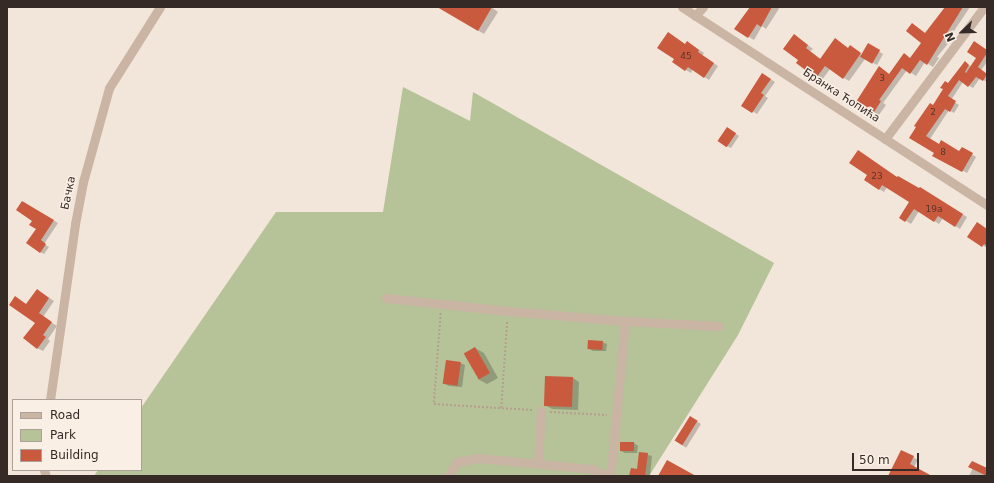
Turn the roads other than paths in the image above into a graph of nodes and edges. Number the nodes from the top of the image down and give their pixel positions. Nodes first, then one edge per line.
1 (160, 7) edge
2 (682, 7) edge
3 (703, 7) edge
4 (984, 7) edge
5 (695, 16) junction
6 (885, 139) junction
7 (987, 205) edge
8 (386, 298) dead end
9 (625, 320) junction
10 (719, 326) dead end
11 (50, 399) edge
12 (541, 411) road end
13 (538, 463) junction
14 (448, 476) edge
15 (604, 476) edge

1 - 11 street, Бачка
2 - 5 street, Бранка Ћопића
3 - 5 street
4 - 6 street
5 - 6 street, Бранка Ћопића
6 - 7 street, Бранка Ћопића
8 - 9 street
9 - 10 street
9 - 15 street
12 - 13 street
13 - 14 street
13 - 15 street

